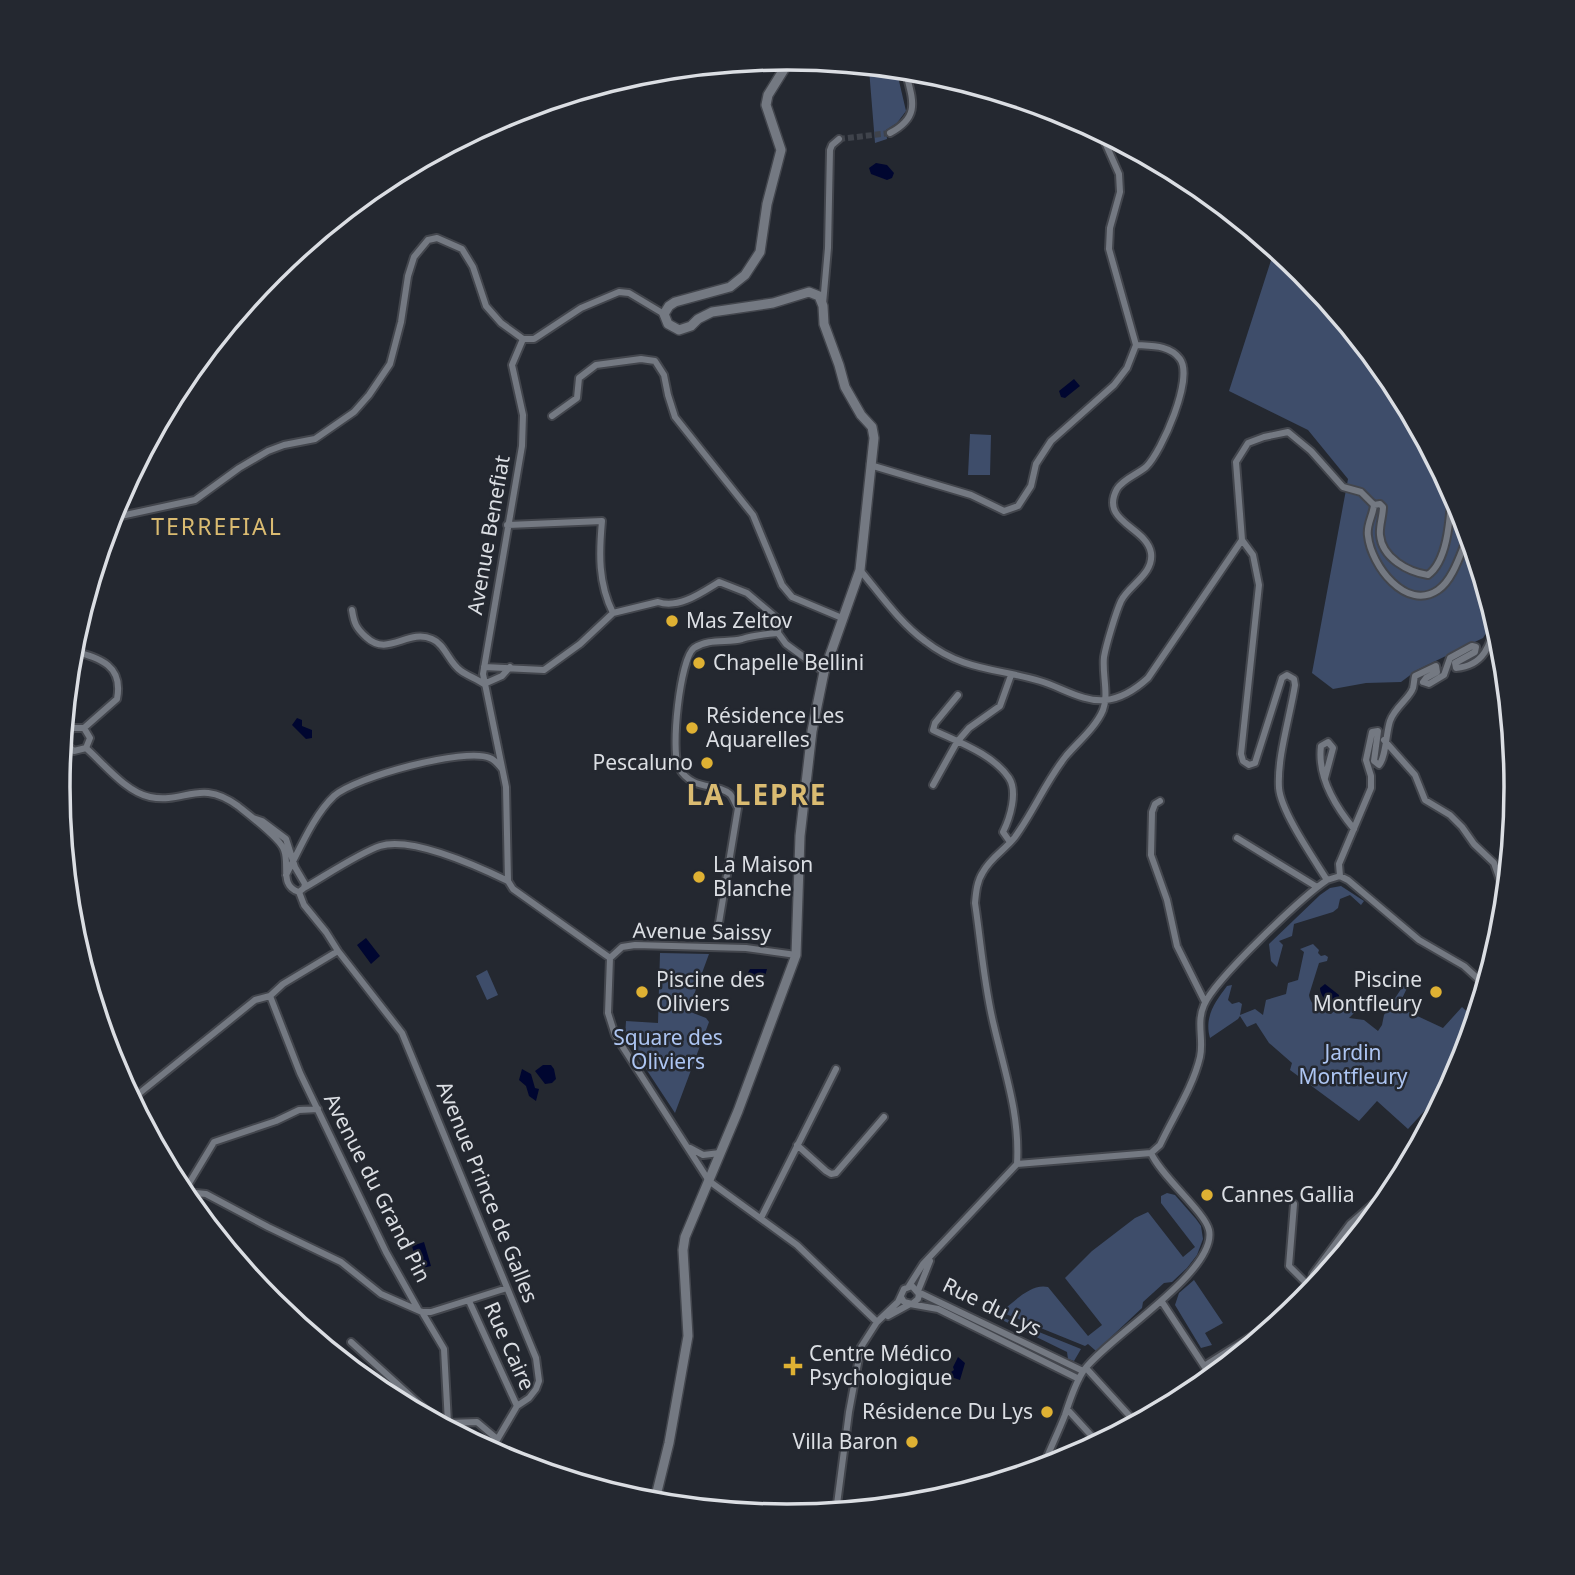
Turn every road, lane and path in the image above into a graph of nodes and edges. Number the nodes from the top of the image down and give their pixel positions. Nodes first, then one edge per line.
1 (783, 70) edge
2 (908, 81) edge
3 (890, 133) tunnel mouth
4 (839, 139) dead end
5 (1106, 145) edge
6 (823, 306) junction
7 (664, 314) junction
8 (523, 339) junction
9 (1136, 345) junction
10 (552, 416) dead end
11 (870, 465) junction
12 (1374, 505) junction
13 (1450, 514) edge
14 (124, 517) edge
15 (507, 525) junction
16 (1242, 540) junction
17 (1463, 547) edge
18 (860, 570) junction
19 (352, 610) dead end
20 (613, 613) junction
21 (842, 618) junction
22 (778, 633) junction
23 (1490, 645) edge
24 (83, 654) edge
25 (510, 667) junction
26 (483, 670) junction
27 (824, 672) junction
28 (1010, 678) dead end
29 (484, 684) junction
30 (958, 695) dead end
31 (1105, 701) junction
32 (73, 728) edge
33 (84, 728) junction
34 (496, 739) junction
35 (1384, 740) junction
36 (957, 741) junction
37 (86, 748) junction
38 (72, 749) edge
39 (479, 756) junction
40 (503, 770) junction
41 (1325, 778) junction
42 (933, 785) dead end
43 (1160, 801) dead end
44 (253, 818) junction
45 (1354, 829) junction
46 (1237, 838) dead end
47 (1010, 842) junction
48 (288, 843) junction
49 (303, 843) junction
50 (293, 860) junction
51 (285, 876) junction
52 (1340, 876) junction
53 (1499, 878) edge
54 (1327, 880) junction
55 (508, 881) junction
56 (1317, 887) junction
57 (302, 890) junction
58 (718, 929) tunnel mouth
59 (716, 937) tunnel mouth
60 (715, 947) junction
61 (338, 951) junction
62 (796, 955) junction
63 (610, 958) junction
64 (1479, 980) edge
65 (270, 996) junction
66 (1205, 1002) junction
67 (836, 1069) dead end
68 (139, 1094) edge
69 (318, 1110) junction
70 (884, 1117) dead end
71 (685, 1145) junction
72 (797, 1145) junction
73 (720, 1153) junction
74 (1151, 1153) junction
75 (1017, 1164) junction
76 (709, 1181) junction
77 (190, 1184) edge
78 (196, 1194) edge
79 (1294, 1204) dead end
80 (1369, 1207) edge
81 (761, 1218) junction
82 (934, 1253) junction
83 (1313, 1276) edge
84 (1306, 1283) edge
85 (909, 1286) junction
86 (507, 1288) junction
87 (918, 1291) junction
88 (901, 1297) junction
89 (469, 1301) junction
90 (1162, 1302) junction
91 (910, 1304) junction
92 (420, 1310) junction
93 (877, 1322) junction
94 (351, 1342) dead end
95 (1238, 1346) edge
96 (1048, 1358) junction
97 (1205, 1366) junction
98 (1084, 1369) junction
99 (1207, 1369) edge
100 (1079, 1378) junction
101 (416, 1401) edge
102 (516, 1406) junction
103 (1067, 1409) junction
104 (1130, 1418) edge
105 (448, 1419) edge
106 (455, 1423) edge
107 (1092, 1437) edge
108 (496, 1438) junction
109 (494, 1442) edge
110 (1048, 1456) edge
111 (657, 1493) edge
112 (837, 1503) edge

1 - 7 main road
2 - 3 street
4 - 6 street
5 - 9 street
6 - 7 main road
6 - 11 main road
7 - 8 street
8 - 14 street
8 - 15 street, Avenue Benefiat
9 - 11 street
9 - 31 street
10 - 21 street
11 - 18 main road
12 - 13 street
12 - 16 street
12 - 17 street
15 - 20 street
15 - 26 street, Avenue Benefiat
16 - 31 street
16 - 54 street
18 - 21 main road
18 - 31 street
19 - 29 street
20 - 22 street
20 - 25 street
21 - 27 main road
22 - 27 street
22 - 58 street
23 - 35 street
24 - 33 street
25 - 26 street
25 - 29 street
26 - 29 street, Avenue Benefiat
27 - 62 main road
28 - 36 street
29 - 34 street, Avenue Benefiat
30 - 36 street
31 - 47 street
32 - 33 street
33 - 37 street
34 - 39 street
34 - 40 street, Avenue Benefiat
35 - 45 street
35 - 53 street
36 - 42 street
36 - 47 street
37 - 38 street
37 - 44 street
39 - 40 street
39 - 49 street
40 - 55 street, Avenue Benefiat
41 - 41 street
41 - 45 street
43 - 66 street
44 - 48 street
44 - 51 street
45 - 52 street
46 - 56 street
47 - 75 street
48 - 49 street
48 - 50 street
49 - 50 street
50 - 51 street
50 - 57 street
51 - 57 street
52 - 54 street
52 - 64 street
54 - 56 street
55 - 57 street
55 - 63 street
56 - 66 street
57 - 61 street, Avenue Prince de Galles
59 - 60 street
60 - 62 street, Avenue Saissy
60 - 63 street, Avenue Saissy
61 - 65 street
61 - 86 street, Avenue Prince de Galles
62 - 73 main road
63 - 71 street
65 - 68 street
65 - 69 street, Avenue du Grand Pin
66 - 74 street
67 - 72 street
69 - 77 street
69 - 92 street, Avenue du Grand Pin
70 - 72 street
71 - 73 street
71 - 76 street
72 - 81 street
73 - 76 main road
74 - 75 street
74 - 90 street
75 - 82 street
76 - 81 street
76 - 111 main road
78 - 92 street
79 - 84 street
80 - 83 street
81 - 93 street
82 - 85 street
82 - 87 street
85 - 87 street
85 - 88 street
86 - 89 street, Avenue du Grand Pin
86 - 102 street, Avenue Prince de Galles
87 - 91 street
87 - 96 street, Rue du Lys
88 - 91 street
88 - 93 street
89 - 92 street, Avenue du Grand Pin
89 - 102 street, Rue Caire
90 - 97 street
90 - 98 street
91 - 93 street
91 - 96 street, Rue du Lys
92 - 105 street
93 - 112 street
94 - 101 street
95 - 97 street
96 - 98 street, Rue du Lys
96 - 100 street, Rue du Lys
97 - 99 street
98 - 100 street
98 - 104 street
100 - 103 street
102 - 108 street, Avenue Prince de Galles
103 - 107 street
103 - 110 street
106 - 108 street
108 - 109 street, Avenue Prince de Galles

